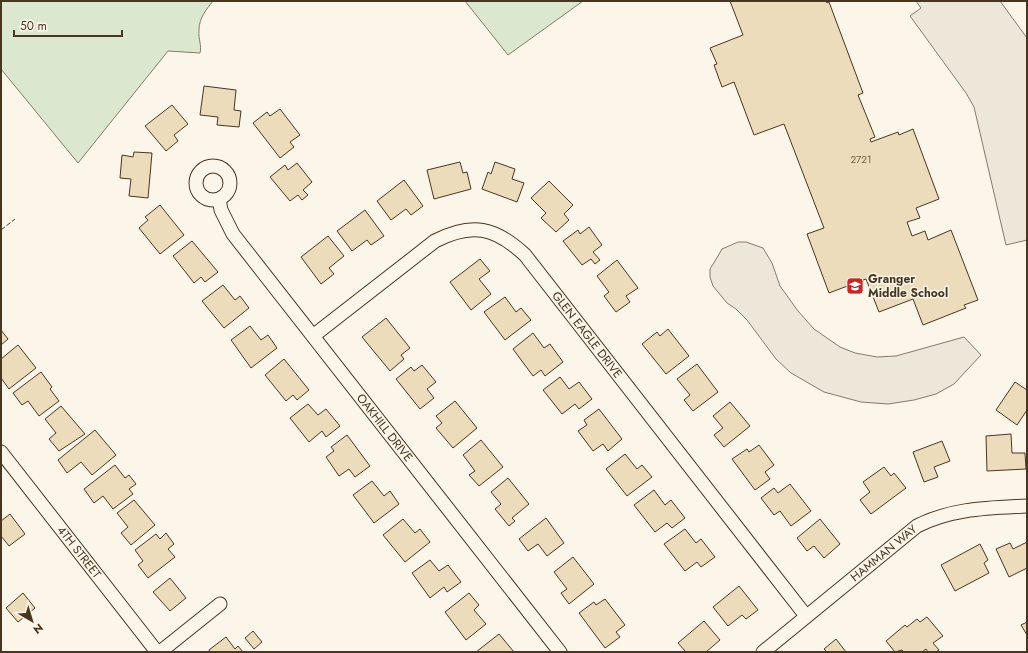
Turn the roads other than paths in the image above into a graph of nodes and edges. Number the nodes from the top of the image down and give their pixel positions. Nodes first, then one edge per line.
1 (219, 199) dead end
2 (314, 336) junction
3 (1, 452) edge
4 (1027, 506) edge
5 (220, 604) dead end
6 (806, 616) junction
7 (157, 652) edge
8 (160, 652) edge
9 (560, 652) edge
10 (763, 652) edge

1 - 2 street, OAKHILL DRIVE
2 - 6 street, GLEN EAGLE DRIVE
2 - 9 street, OAKHILL DRIVE
3 - 7 street, 4TH STREET
4 - 6 street, HAMMAN WAY
5 - 8 street
6 - 10 street, HAMMAN WAY

